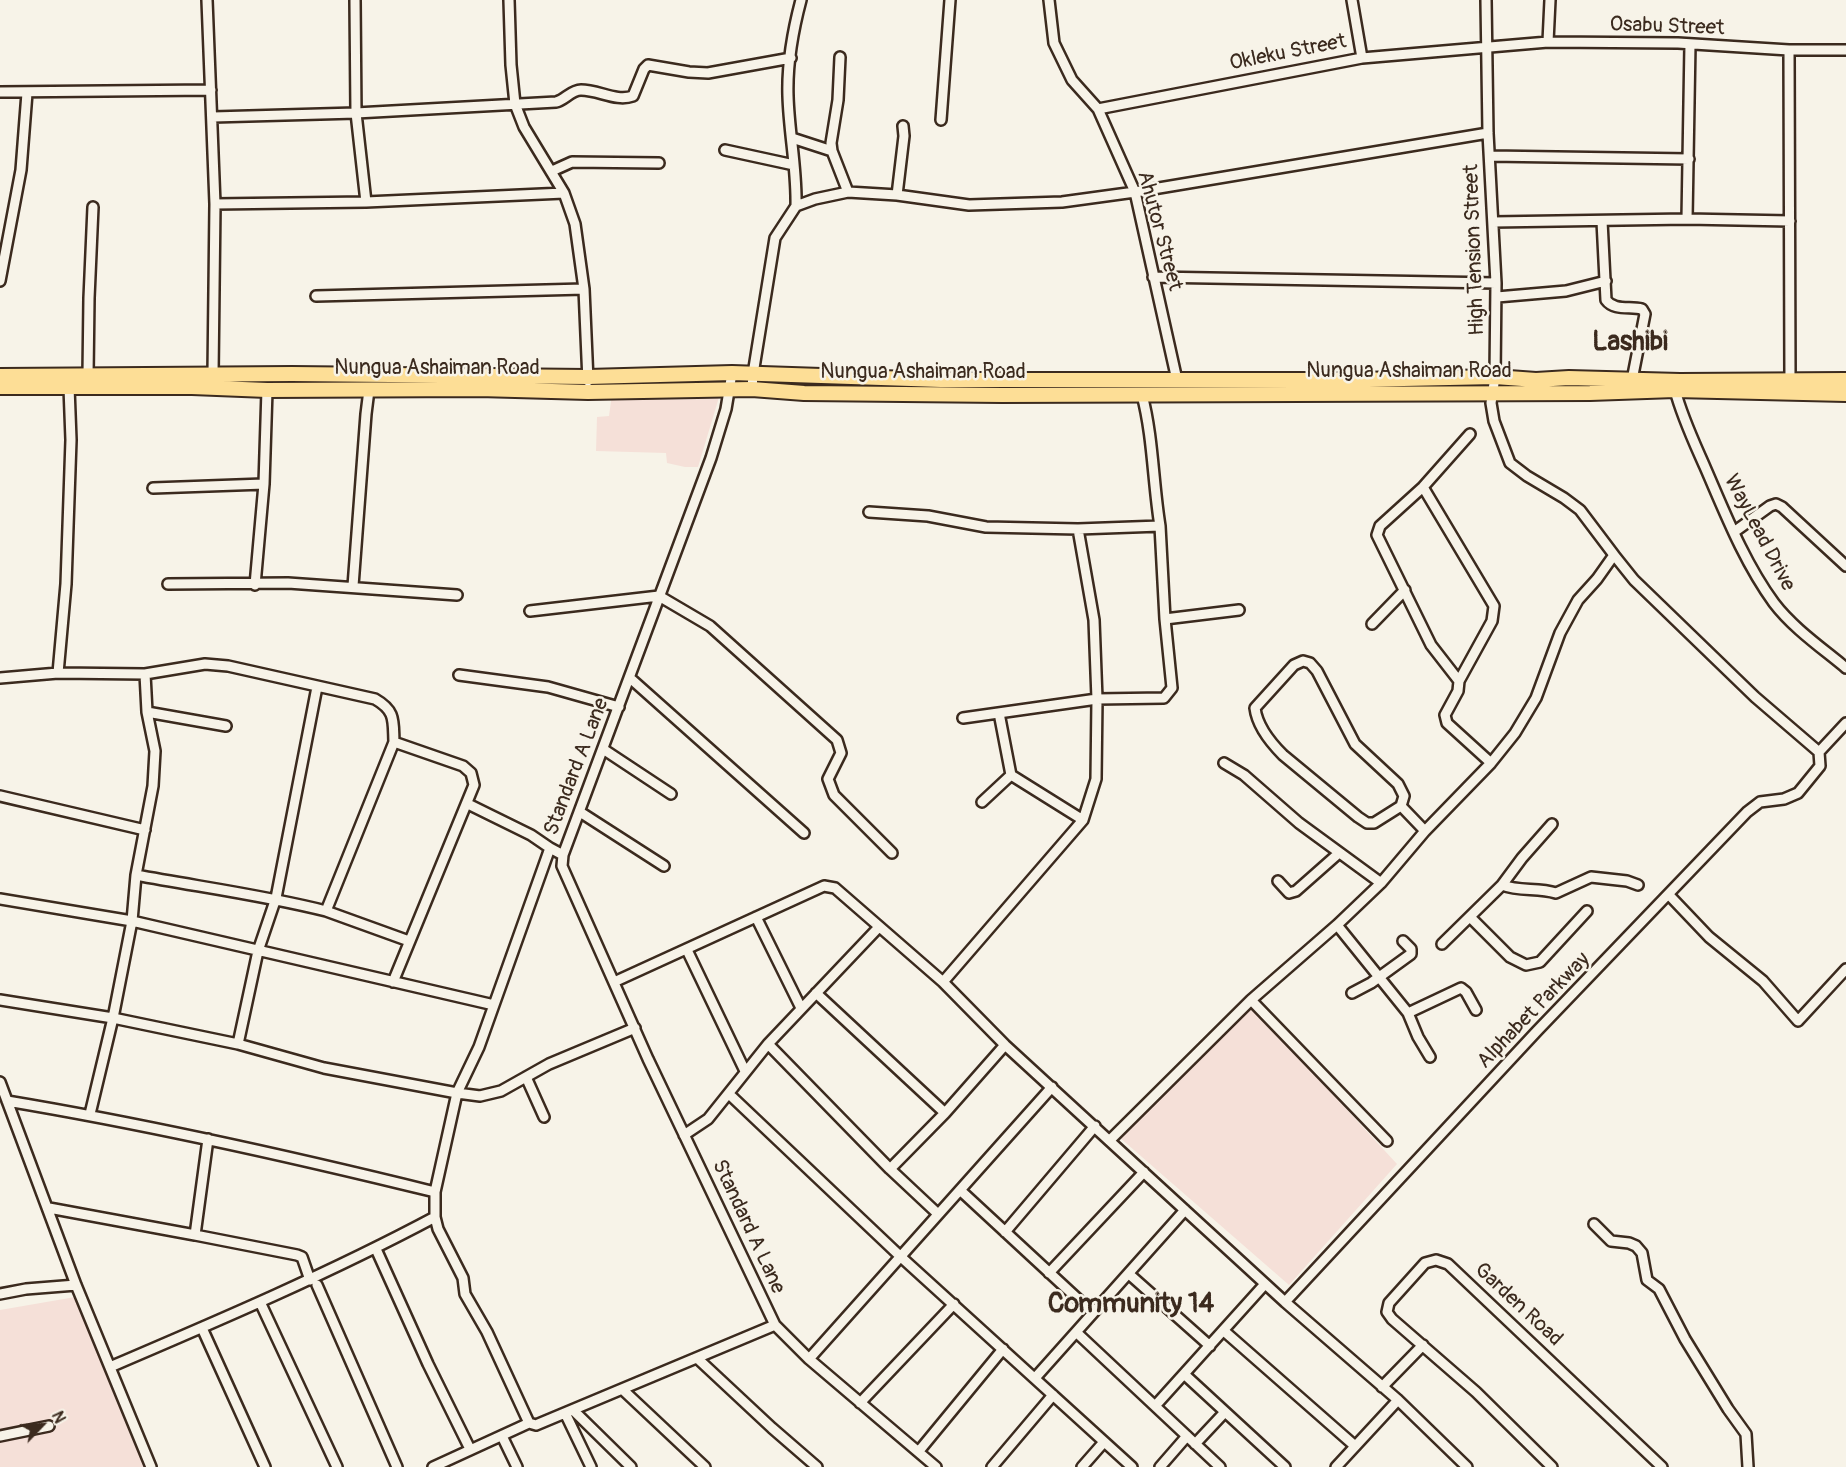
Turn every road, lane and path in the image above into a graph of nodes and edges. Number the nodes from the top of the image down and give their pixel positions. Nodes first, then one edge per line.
1 (207, 0) edge
2 (355, 0) edge
3 (509, 0) edge
4 (801, 0) edge
5 (950, 0) edge
6 (1049, 0) edge
7 (1352, 0) edge
8 (1486, 0) edge
9 (1550, 0) edge
10 (1548, 42) junction
11 (1690, 45) junction
12 (1487, 47) junction
13 (1790, 50) junction
14 (1846, 50) edge
15 (840, 57) dead end
16 (791, 58) junction
17 (1362, 58) junction
18 (211, 90) junction
19 (0, 92) edge
20 (27, 93) junction
21 (515, 104) junction
22 (1098, 109) junction
23 (356, 113) junction
24 (213, 117) junction
25 (941, 120) dead end
26 (903, 126) dead end
27 (1488, 133) junction
28 (792, 138) junction
29 (725, 150) dead end
30 (832, 151) junction
31 (1490, 156) junction
32 (1689, 159) junction
33 (659, 163) dead end
34 (794, 165) junction
35 (552, 171) junction
36 (848, 192) junction
37 (1135, 192) junction
38 (564, 193) junction
39 (897, 195) junction
40 (366, 202) junction
41 (215, 204) junction
42 (796, 206) junction
43 (93, 207) dead end
44 (1687, 219) junction
45 (1602, 221) junction
46 (1790, 221) junction
47 (1493, 222) junction
48 (1154, 277) junction
49 (0, 281) edge
50 (1606, 281) junction
51 (1497, 284) junction
52 (584, 289) junction
53 (316, 296) dead end
54 (1497, 297) junction
55 (213, 374) junction
56 (732, 374) junction
57 (753, 374) junction
58 (88, 375) junction
59 (0, 376) edge
60 (588, 377) junction
61 (1495, 377) junction
62 (1177, 380) junction
63 (1632, 380) junction
64 (1846, 380) edge
65 (0, 387) edge
66 (69, 387) junction
67 (1790, 387) junction
68 (731, 389) junction
69 (752, 389) junction
70 (267, 390) junction
71 (369, 390) junction
72 (1676, 390) junction
73 (588, 392) junction
74 (1493, 393) junction
75 (1846, 394) edge
76 (1142, 395) junction
77 (1470, 435) dead end
78 (264, 484) junction
79 (1422, 487) junction
80 (153, 488) dead end
81 (869, 512) dead end
82 (1160, 526) junction
83 (1078, 529) junction
84 (1734, 532) junction
85 (1614, 555) junction
86 (1846, 566) edge
87 (168, 584) dead end
88 (255, 585) junction
89 (353, 586) junction
90 (1405, 590) junction
91 (458, 595) dead end
92 (659, 596) junction
93 (1239, 610) dead end
94 (530, 612) dead end
95 (1165, 619) junction
96 (1371, 624) dead end
97 (1846, 668) edge
98 (58, 673) junction
99 (145, 674) junction
100 (459, 675) dead end
101 (0, 678) edge
102 (630, 678) junction
103 (1459, 681) junction
104 (317, 687) junction
105 (1097, 699) junction
106 (619, 707) junction
107 (147, 712) junction
108 (999, 713) junction
109 (963, 718) dead end
110 (1846, 723) edge
111 (226, 726) dead end
112 (394, 742) junction
113 (603, 749) junction
114 (1819, 752) junction
115 (1224, 763) dead end
116 (1491, 763) junction
117 (1011, 775) junction
118 (671, 795) dead end
119 (0, 796) edge
120 (982, 802) dead end
121 (468, 804) junction
122 (1401, 806) junction
123 (580, 812) junction
124 (1083, 820) junction
125 (1552, 824) dead end
126 (145, 830) junction
127 (1425, 831) junction
128 (804, 833) dead end
129 (550, 848) junction
130 (892, 853) dead end
131 (1339, 853) junction
132 (563, 855) junction
133 (664, 866) dead end
134 (136, 875) junction
135 (1278, 881) dead end
136 (1381, 883) junction
137 (1502, 885) junction
138 (1638, 885) dead end
139 (1669, 895) junction
140 (276, 898) junction
141 (0, 899) edge
142 (326, 911) junction
143 (1587, 911) dead end
144 (756, 917) junction
145 (1470, 917) junction
146 (132, 921) junction
147 (1337, 925) junction
148 (879, 927) junction
149 (409, 941) junction
150 (1403, 941) dead end
151 (1442, 944) dead end
152 (687, 950) junction
153 (258, 951) junction
154 (1846, 969) edge
155 (1378, 977) junction
156 (393, 982) junction
157 (614, 982) junction
158 (943, 982) junction
159 (816, 993) junction
160 (1352, 993) dead end
161 (0, 1000) edge
162 (1251, 1000) junction
163 (494, 1005) junction
164 (801, 1008) junction
165 (1476, 1010) dead end
166 (1408, 1013) junction
167 (113, 1018) junction
168 (635, 1028) junction
169 (238, 1044) junction
170 (768, 1044) junction
171 (1005, 1045) junction
172 (1430, 1057) dead end
173 (745, 1071) junction
174 (526, 1077) junction
175 (0, 1082) edge
176 (1052, 1088) junction
177 (457, 1093) junction
178 (729, 1094) junction
179 (7, 1101) junction
180 (945, 1113) junction
181 (90, 1114) junction
182 (544, 1117) dead end
183 (1095, 1126) junction
184 (684, 1135) junction
185 (208, 1139) junction
186 (1110, 1140) junction
187 (1387, 1141) dead end
188 (890, 1169) junction
189 (1144, 1172) junction
190 (960, 1190) junction
191 (435, 1192) junction
192 (49, 1208) junction
193 (1185, 1210) junction
194 (938, 1214) junction
195 (435, 1217) junction
196 (1594, 1224) dead end
197 (1005, 1232) junction
198 (195, 1235) junction
199 (376, 1249) junction
200 (901, 1257) junction
201 (1049, 1273) junction
202 (1130, 1274) junction
203 (314, 1282) junction
204 (1266, 1284) junction
205 (76, 1285) junction
206 (0, 1294) edge
207 (260, 1302) junction
208 (1285, 1302) junction
209 (954, 1304) junction
210 (1093, 1313) junction
211 (775, 1325) junction
212 (202, 1328) junction
213 (1224, 1331) junction
214 (1076, 1332) junction
215 (1423, 1345) junction
216 (1210, 1346) junction
217 (1003, 1349) junction
218 (698, 1358) junction
219 (809, 1359) junction
220 (110, 1367) junction
221 (1184, 1374) junction
222 (1035, 1378) junction
223 (1382, 1387) junction
224 (622, 1389) junction
225 (1053, 1395) junction
226 (1398, 1400) junction
227 (860, 1403) junction
228 (1155, 1406) junction
229 (569, 1411) junction
230 (1225, 1412) junction
231 (529, 1423) junction
232 (49, 1426) dead end
233 (0, 1436) edge
234 (502, 1436) junction
235 (1187, 1436) junction
236 (1104, 1442) junction
237 (1196, 1444) junction
238 (1355, 1446) junction
239 (470, 1449) junction
240 (919, 1451) junction
241 (447, 1464) edge
242 (151, 1467) edge
243 (265, 1467) edge
244 (337, 1467) edge
245 (397, 1467) edge
246 (433, 1467) edge
247 (517, 1467) edge
248 (591, 1467) edge
249 (632, 1467) edge
250 (705, 1467) edge
251 (818, 1467) edge
252 (936, 1467) edge
253 (992, 1467) edge
254 (1082, 1467) edge
255 (1132, 1467) edge
256 (1160, 1467) edge
257 (1220, 1467) edge
258 (1285, 1467) edge
259 (1336, 1467) edge
260 (1467, 1467) edge
261 (1552, 1467) edge
262 (1662, 1467) edge
263 (1748, 1467) edge

1 - 18 street
2 - 23 street
3 - 21 street
4 - 16 street
5 - 25 street
6 - 22 street, Ahutor Street
7 - 17 street
8 - 12 street, High Tension Street
9 - 10 street
10 - 11 street, Osabu Street
10 - 12 street, Osabu Street
11 - 13 street, Osabu Street
11 - 32 street
12 - 17 street, Okleku Street
12 - 27 street, High Tension Street
13 - 14 street, Osabu Street
13 - 46 street
15 - 30 street
16 - 21 street
16 - 28 street
17 - 22 street, Okleku Street
18 - 20 street
18 - 24 street
19 - 20 street
20 - 49 street
21 - 23 street
21 - 35 street
22 - 37 street, Ahutor Street
23 - 24 street
23 - 40 street
24 - 41 street
26 - 39 street
27 - 31 street, High Tension Street
27 - 37 street
28 - 30 street
28 - 34 street
29 - 34 street
30 - 36 street
31 - 32 street
31 - 47 street, High Tension Street
32 - 44 street
33 - 35 street
34 - 42 street
35 - 38 street
36 - 39 street
36 - 42 street
37 - 39 street
37 - 48 street, Ahutor Street
38 - 40 street
38 - 52 street
40 - 41 street
41 - 55 street
42 - 57 street
43 - 58 street
44 - 45 street
44 - 46 street
45 - 47 street
45 - 50 street
46 - 67 street
47 - 51 street, High Tension Street
48 - 51 street
48 - 62 street, Ahutor Street
50 - 54 street
50 - 63 street
51 - 54 street, High Tension Street
52 - 53 street
52 - 60 street
54 - 61 street, High Tension Street
55 - 58 main road, Nungua Ashaiman Road
55 - 60 main road, Nungua Ashaiman Road
56 - 57 main road, Nungua Ashaiman Road
56 - 60 main road, Nungua Ashaiman Road
56 - 68 street, Standard A Lane
57 - 62 main road, Nungua Ashaiman Road
57 - 69 street
58 - 59 main road, Nungua Ashaiman Road
60 - 73 street
61 - 62 main road, Nungua Ashaiman Road
61 - 63 main road, Nungua Ashaiman Road
61 - 74 street, High Tension Street
63 - 67 main road, Nungua Ashaiman Road
64 - 67 main road, Nungua Ashaiman Road
65 - 66 main road, Nungua Ashaiman Road
66 - 70 main road, Nungua Ashaiman Road
66 - 98 street
67 - 72 main road, Nungua Ashaiman Road
67 - 75 main road, Nungua Ashaiman Road
68 - 69 main road, Nungua Ashaiman Road
68 - 73 main road, Nungua Ashaiman Road
68 - 92 street, Standard A Lane
69 - 76 main road, Nungua Ashaiman Road
70 - 71 main road, Nungua Ashaiman Road
70 - 78 street
71 - 73 main road, Nungua Ashaiman Road
71 - 89 street
72 - 74 main road, Nungua Ashaiman Road
72 - 84 street, WayLead Drive
74 - 76 main road, Nungua Ashaiman Road
74 - 85 street, High Tension Street
76 - 82 street
77 - 79 street
78 - 80 street
78 - 88 street
79 - 90 street
79 - 103 street
81 - 83 street
82 - 83 street
82 - 95 street
83 - 105 street
84 - 86 street
84 - 97 street, WayLead Drive
85 - 114 street, High Tension Street
85 - 116 street
87 - 88 street
88 - 89 street
89 - 91 street
90 - 96 street
90 - 103 street
92 - 94 street
92 - 102 street, Standard A Lane
92 - 130 street
93 - 95 street
95 - 105 street
98 - 99 street
98 - 101 street
99 - 104 street
99 - 107 street
100 - 106 street
102 - 106 street, Standard A Lane
102 - 128 street
103 - 116 street
104 - 112 street
104 - 140 street
105 - 108 street
105 - 124 street
106 - 113 street, Standard A Lane
107 - 111 street
107 - 126 street
108 - 109 street
108 - 117 street
110 - 114 street
112 - 121 street
112 - 142 street
113 - 118 street
113 - 123 street, Standard A Lane
114 - 139 street, Alphabet Parkway
115 - 131 street
116 - 127 street
117 - 120 street
117 - 124 street
119 - 126 street
121 - 129 street
121 - 149 street
122 - 122 street
122 - 127 street
123 - 132 street, Standard A Lane
123 - 133 street
124 - 158 street
125 - 137 street
126 - 134 street
127 - 136 street
129 - 132 street
129 - 163 street
131 - 135 street
131 - 136 street
132 - 157 street, Standard A Lane
134 - 140 street
134 - 146 street
136 - 147 street
137 - 138 street
137 - 145 street
139 - 154 street
139 - 208 street, Alphabet Parkway
140 - 142 street
140 - 153 street
141 - 146 street
142 - 149 street
143 - 145 street
144 - 148 street
144 - 152 street
144 - 164 street
145 - 151 street
146 - 153 street
146 - 167 street
147 - 155 street
147 - 162 street
148 - 158 street
148 - 159 street
149 - 156 street
150 - 155 street
152 - 157 street
152 - 173 street
153 - 156 street
153 - 169 street
155 - 160 street
155 - 166 street
156 - 163 street
157 - 168 street, Standard A Lane
158 - 171 street
159 - 164 street
159 - 180 street
161 - 167 street
162 - 186 street
162 - 187 street
163 - 177 street
164 - 170 street
165 - 166 street
166 - 172 street
167 - 169 street
167 - 181 street
168 - 174 street
168 - 184 street, Standard A Lane
169 - 177 street
170 - 173 street
170 - 188 street
171 - 176 street
171 - 180 street
173 - 178 street
174 - 177 street
174 - 182 street
175 - 179 street
176 - 183 street
176 - 190 street
177 - 191 street
178 - 184 street
178 - 200 street
179 - 181 street
179 - 192 street
180 - 188 street
181 - 185 street
183 - 186 street
183 - 197 street
184 - 211 street, Standard A Lane
185 - 191 street
185 - 198 street
186 - 189 street
188 - 194 street
189 - 193 street
189 - 201 street
190 - 194 street
190 - 197 street
191 - 195 street
192 - 198 street
192 - 205 street
193 - 202 street
193 - 204 street
194 - 200 street
195 - 199 street
195 - 231 street
196 - 263 street
197 - 201 street
198 - 203 street
199 - 203 street
199 - 239 street
200 - 209 street
200 - 219 street
201 - 210 street
202 - 210 street
202 - 216 street
203 - 207 street
203 - 245 street
204 - 208 street
204 - 213 street
205 - 206 street
205 - 220 street
207 - 212 street
207 - 244 street
208 - 223 street
209 - 217 street
209 - 227 street
210 - 214 street
211 - 218 street
211 - 219 street, Standard A Lane
212 - 220 street
212 - 243 street
213 - 216 street
213 - 238 street
214 - 222 street
214 - 228 street
215 - 223 street
215 - 261 street, Garden Road
215 - 262 street, Garden Road
216 - 221 street
217 - 222 street
217 - 240 street
218 - 224 street
218 - 251 street
219 - 227 street, Standard A Lane
220 - 242 street
221 - 228 street
221 - 230 street
222 - 225 street
223 - 226 street
224 - 229 street
224 - 250 street
225 - 236 street
225 - 253 street
226 - 238 street
226 - 260 street
227 - 240 street, Standard A Lane
228 - 235 street
229 - 231 street
229 - 248 street
229 - 249 street
230 - 237 street
230 - 258 street
231 - 234 street
232 - 233 street
234 - 239 street
234 - 247 street
235 - 237 street
235 - 256 street
236 - 254 street
236 - 255 street
237 - 257 street
238 - 259 street
239 - 241 street
240 - 252 street, Standard A Lane
241 - 246 street

